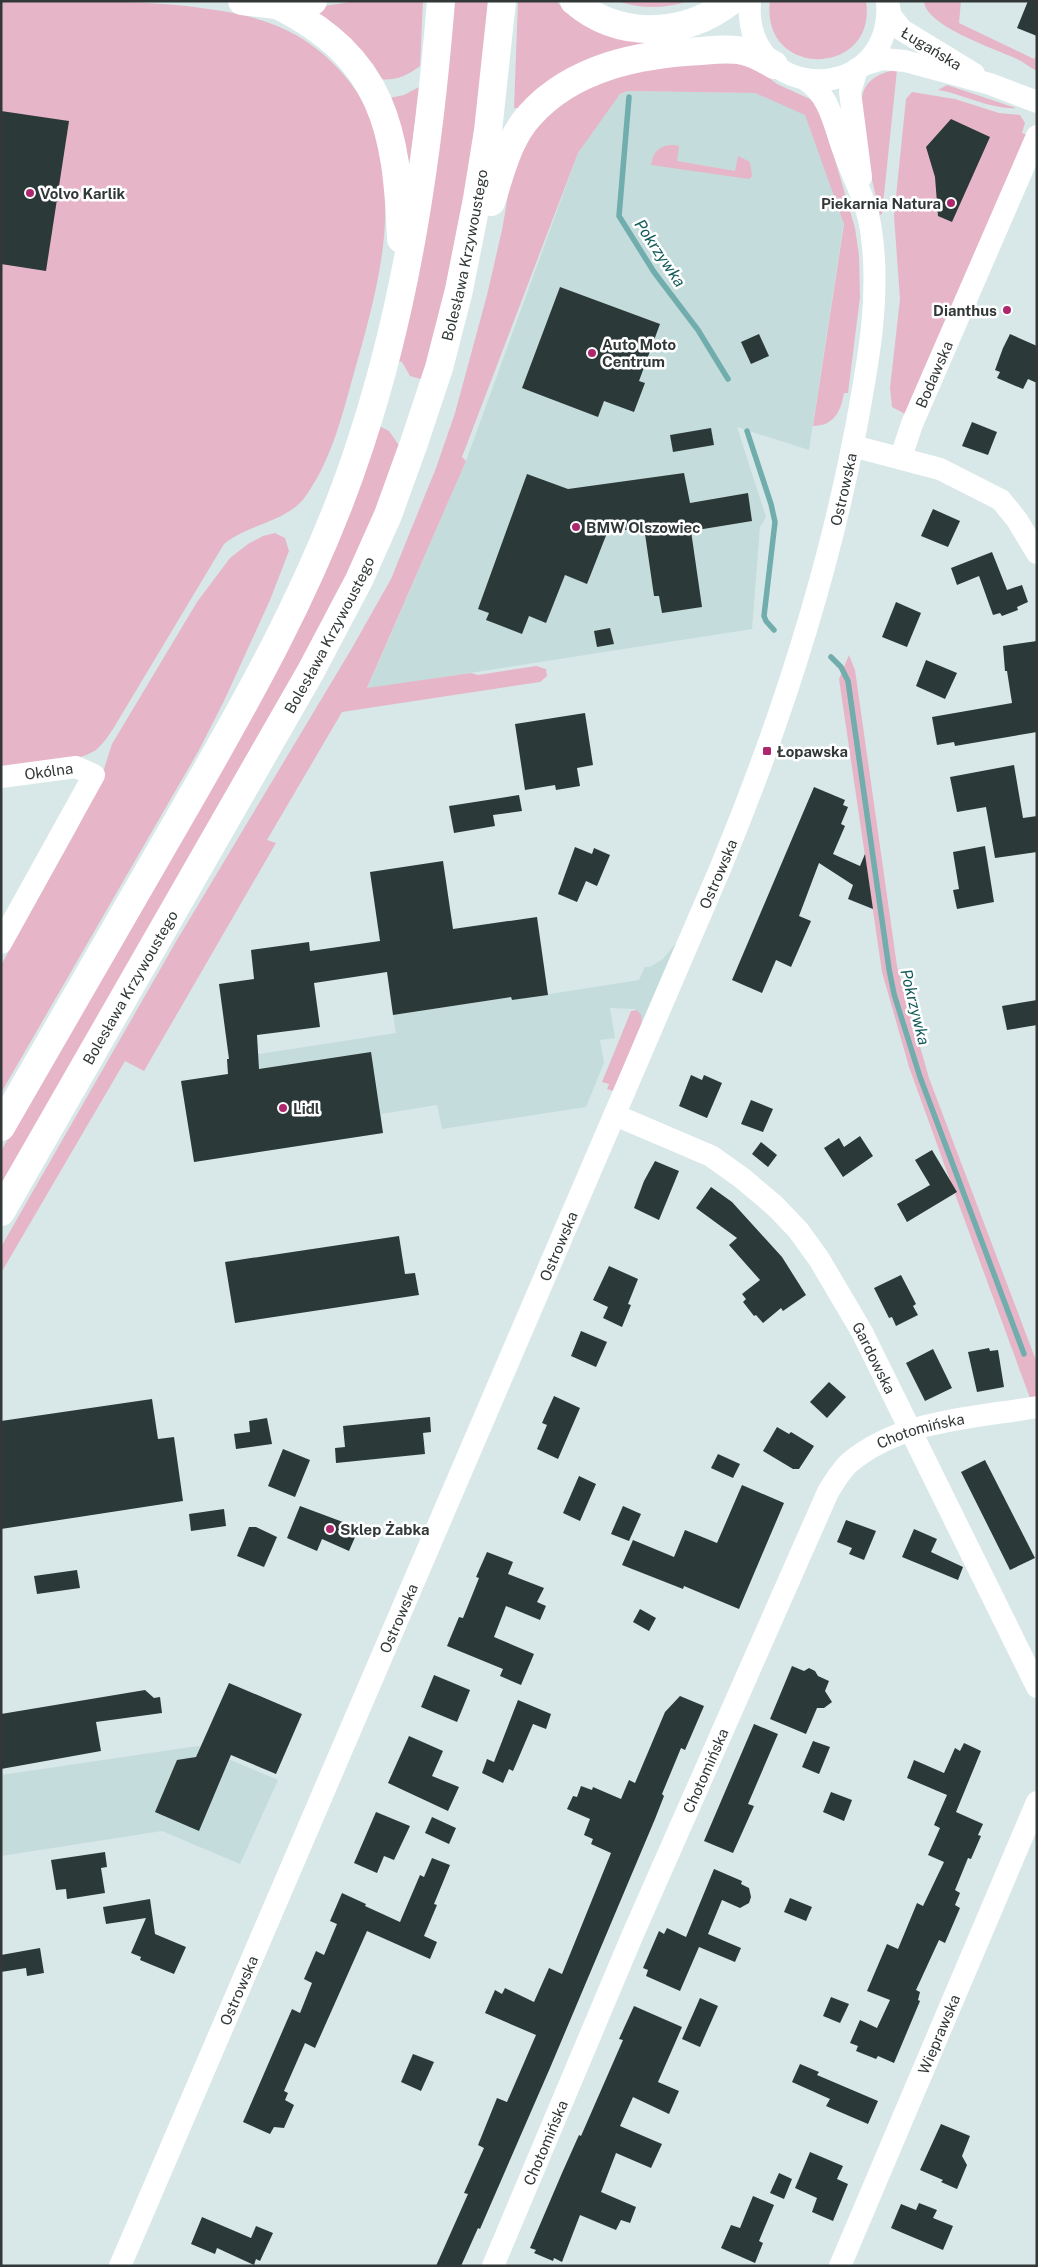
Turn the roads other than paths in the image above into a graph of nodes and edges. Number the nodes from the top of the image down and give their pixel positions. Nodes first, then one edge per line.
1 (242, 1) edge
2 (441, 1) edge
3 (502, 1) edge
4 (574, 1) edge
5 (731, 1) edge
6 (750, 1) edge
7 (887, 1) edge
8 (298, 2) edge
9 (774, 65) junction
10 (860, 67) junction
11 (806, 80) junction
12 (990, 84) junction
13 (1037, 102) edge
14 (1037, 136) edge
15 (861, 193) junction
16 (459, 290) junction
17 (400, 298) junction
18 (853, 446) junction
19 (901, 457) junction
20 (1037, 553) edge
21 (1, 777) edge
22 (1, 943) edge
23 (615, 1115) junction
24 (1, 1127) edge
25 (1, 1212) edge
26 (1037, 1407) edge
27 (910, 1429) junction
28 (1037, 1687) edge
29 (1037, 1802) edge
30 (120, 2266) edge
31 (493, 2266) edge
32 (840, 2266) edge

1 - 8 main road
2 - 17 main road
3 - 16 main road, Bolesława Krzywoustego
4 - 5 main road
6 - 9 street
7 - 10 street
7 - 12 street, Ługańska
8 - 17 main road
9 - 11 street
9 - 16 main road
10 - 11 street, Ługańska
10 - 12 street, Ługańska
10 - 15 street, Ostrowska
11 - 15 street, Ostrowska
12 - 13 street, Ługańska
14 - 19 street, Bodawska
15 - 18 street, Ostrowska
16 - 25 main road, Bolesława Krzywoustego
17 - 24 main road
18 - 19 street
18 - 23 street, Ostrowska
19 - 20 street
21 - 22 street, Okólna
23 - 27 street, Gardowska
23 - 30 street, Ostrowska
26 - 27 street, Chotomińska
27 - 28 street, Gardowska
27 - 31 street, Chotomińska
29 - 32 street, Wieprawska

